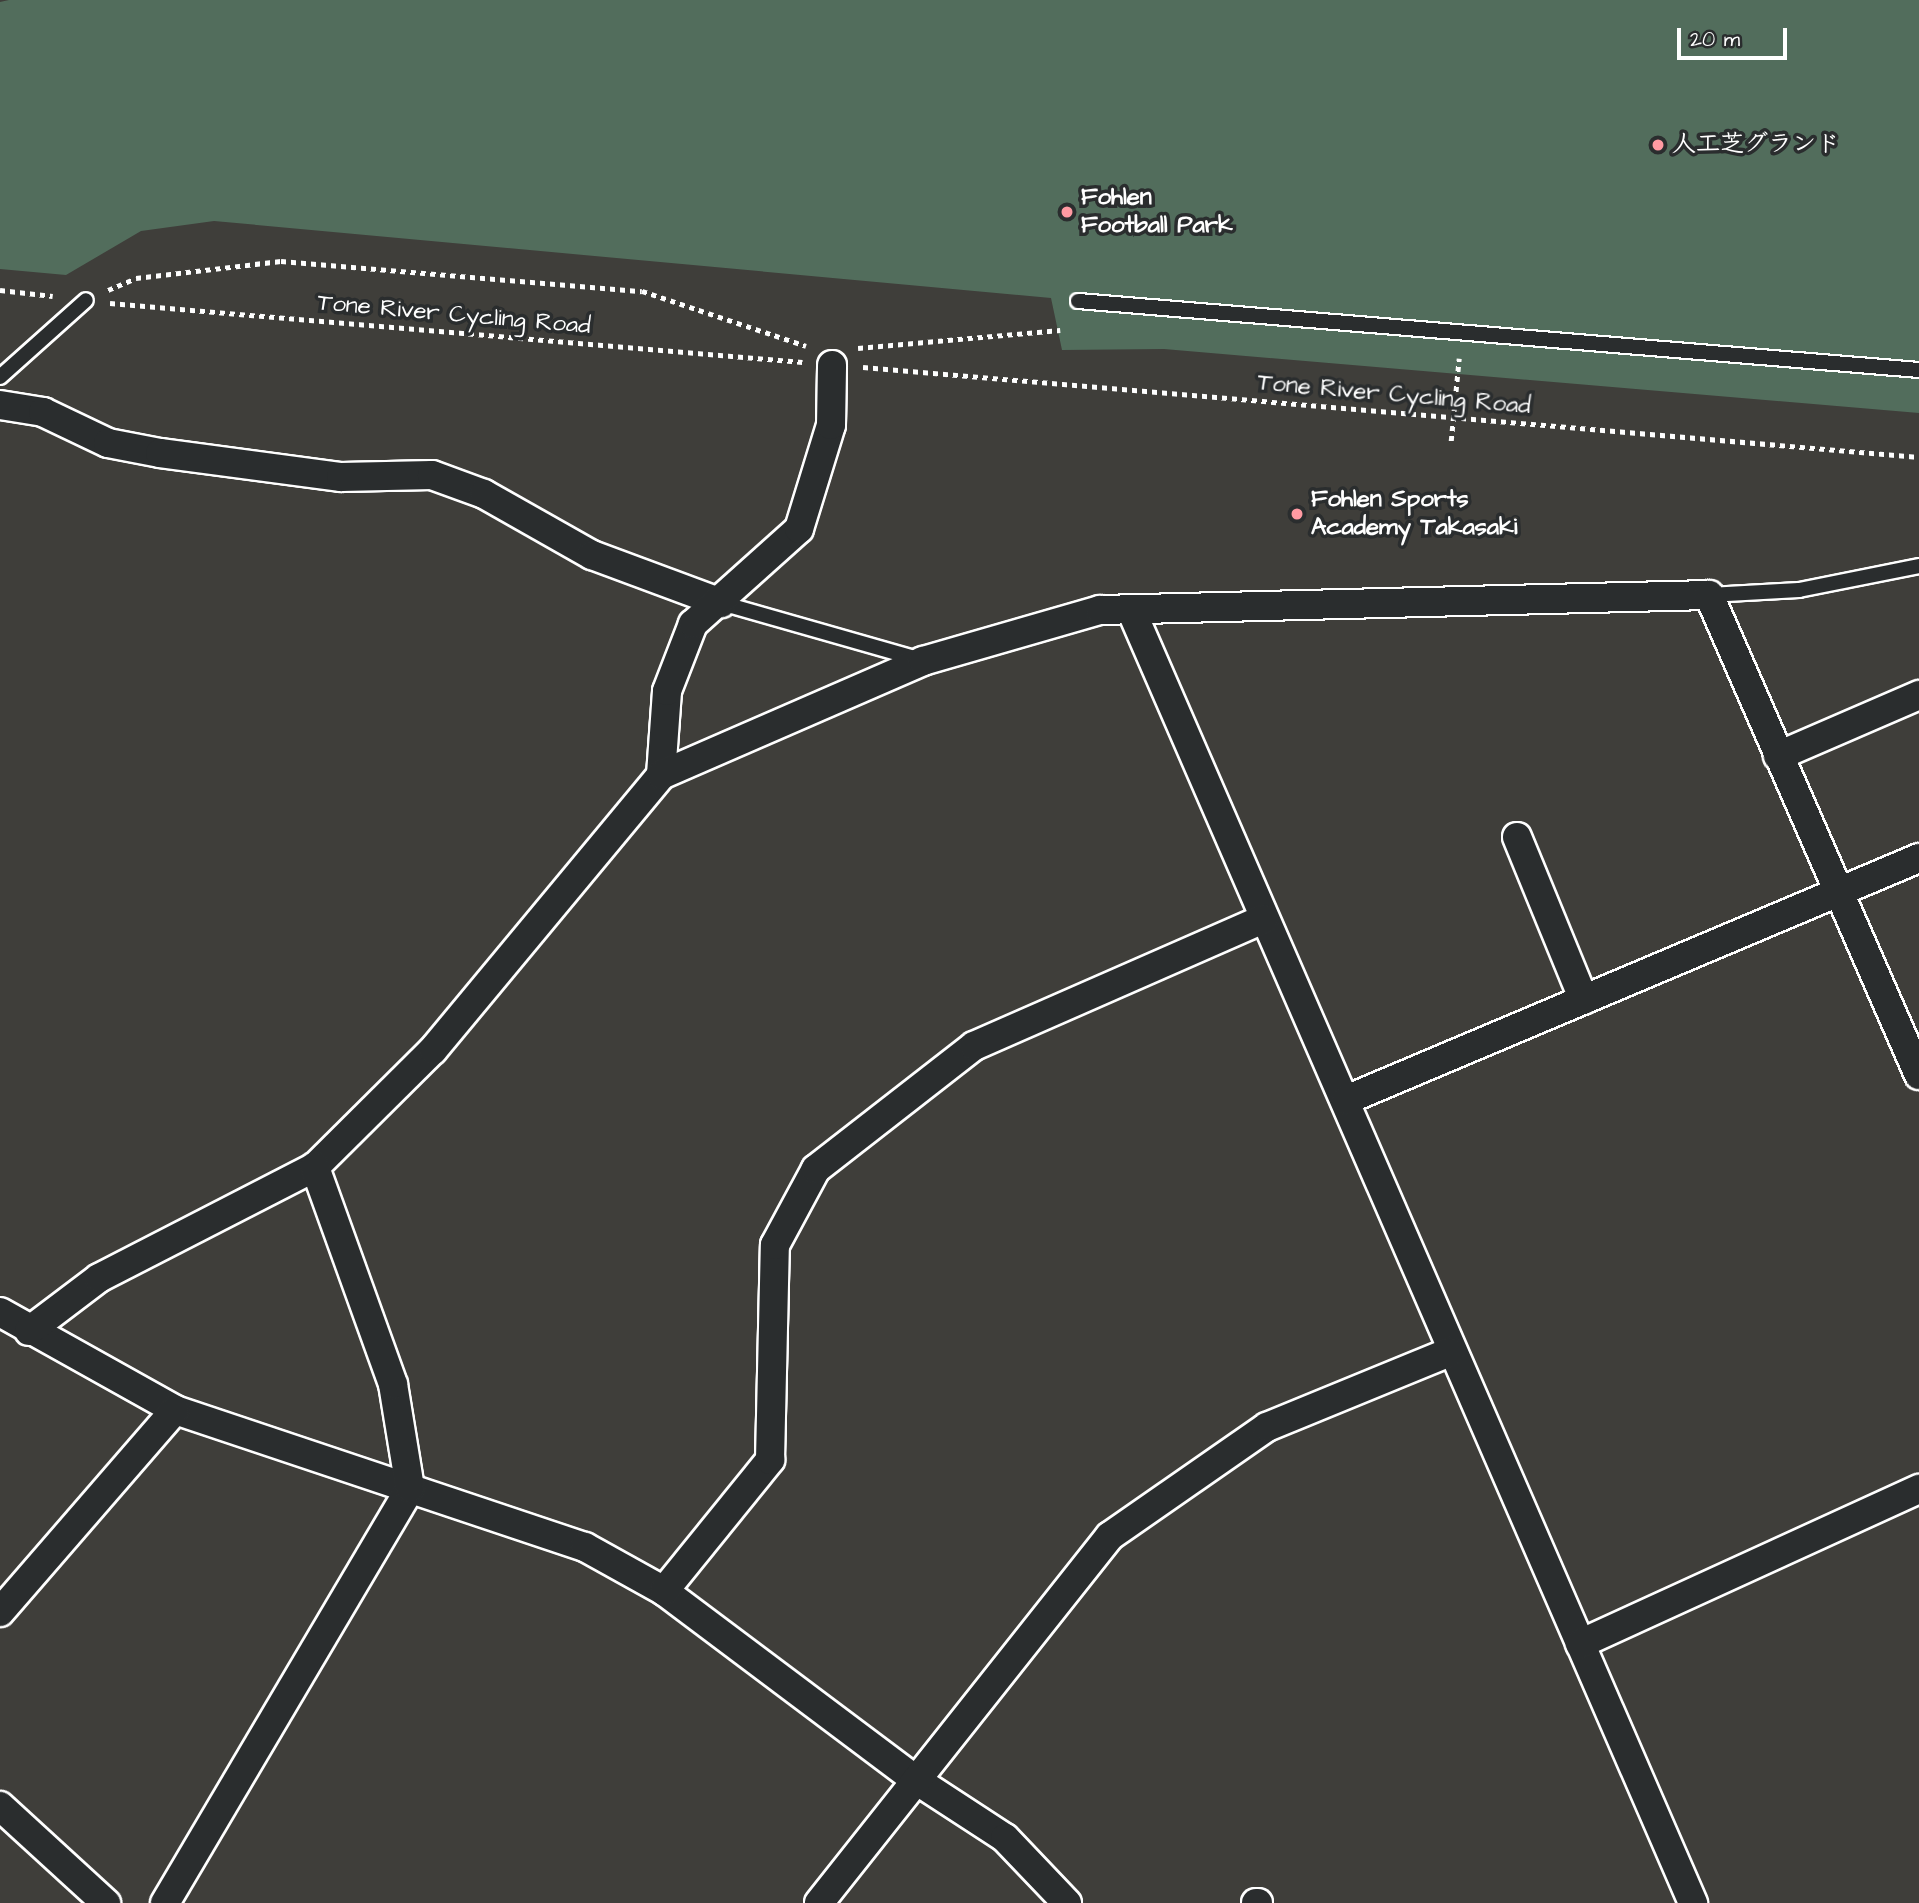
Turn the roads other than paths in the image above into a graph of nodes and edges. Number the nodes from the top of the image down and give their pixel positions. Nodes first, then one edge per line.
1 (86, 300) road end
2 (1078, 301) dead end
3 (832, 365) road end
4 (1919, 370) edge
5 (0, 377) edge
6 (0, 405) edge
7 (1919, 566) edge
8 (1709, 595) junction
9 (721, 603) junction
10 (1132, 612) junction
11 (923, 661) junction
12 (1919, 695) edge
13 (1778, 756) junction
14 (661, 775) junction
15 (1517, 837) dead end
16 (1919, 858) edge
17 (1840, 893) junction
18 (1264, 919) junction
19 (1584, 1000) junction
20 (1919, 1075) edge
21 (1346, 1100) junction
22 (315, 1167) junction
23 (0, 1312) edge
24 (29, 1331) junction
25 (1450, 1352) junction
26 (175, 1410) junction
27 (410, 1488) junction
28 (1919, 1489) edge
29 (664, 1591) junction
30 (0, 1612) edge
31 (1580, 1644) junction
32 (916, 1780) junction
33 (0, 1806) edge
34 (106, 1903) edge
35 (164, 1903) edge
36 (819, 1903) edge
37 (1067, 1903) edge
38 (1693, 1903) edge

1 - 5 lane
2 - 4 lane
3 - 9 street
6 - 9 street
7 - 8 lane
8 - 10 street
8 - 13 street
9 - 11 lane
9 - 14 street
10 - 11 street
10 - 18 street
11 - 14 street
12 - 13 street
13 - 17 street
14 - 22 street
15 - 19 street
16 - 17 street
17 - 19 street
17 - 20 street
18 - 21 street
18 - 29 street
19 - 21 street
21 - 25 street
22 - 24 street
22 - 27 street
23 - 24 street
24 - 26 street
25 - 31 street
25 - 32 street
26 - 27 street
26 - 30 street
27 - 29 street
27 - 35 street
28 - 31 street
29 - 32 street
31 - 38 street
32 - 36 street
32 - 37 street
33 - 34 street

